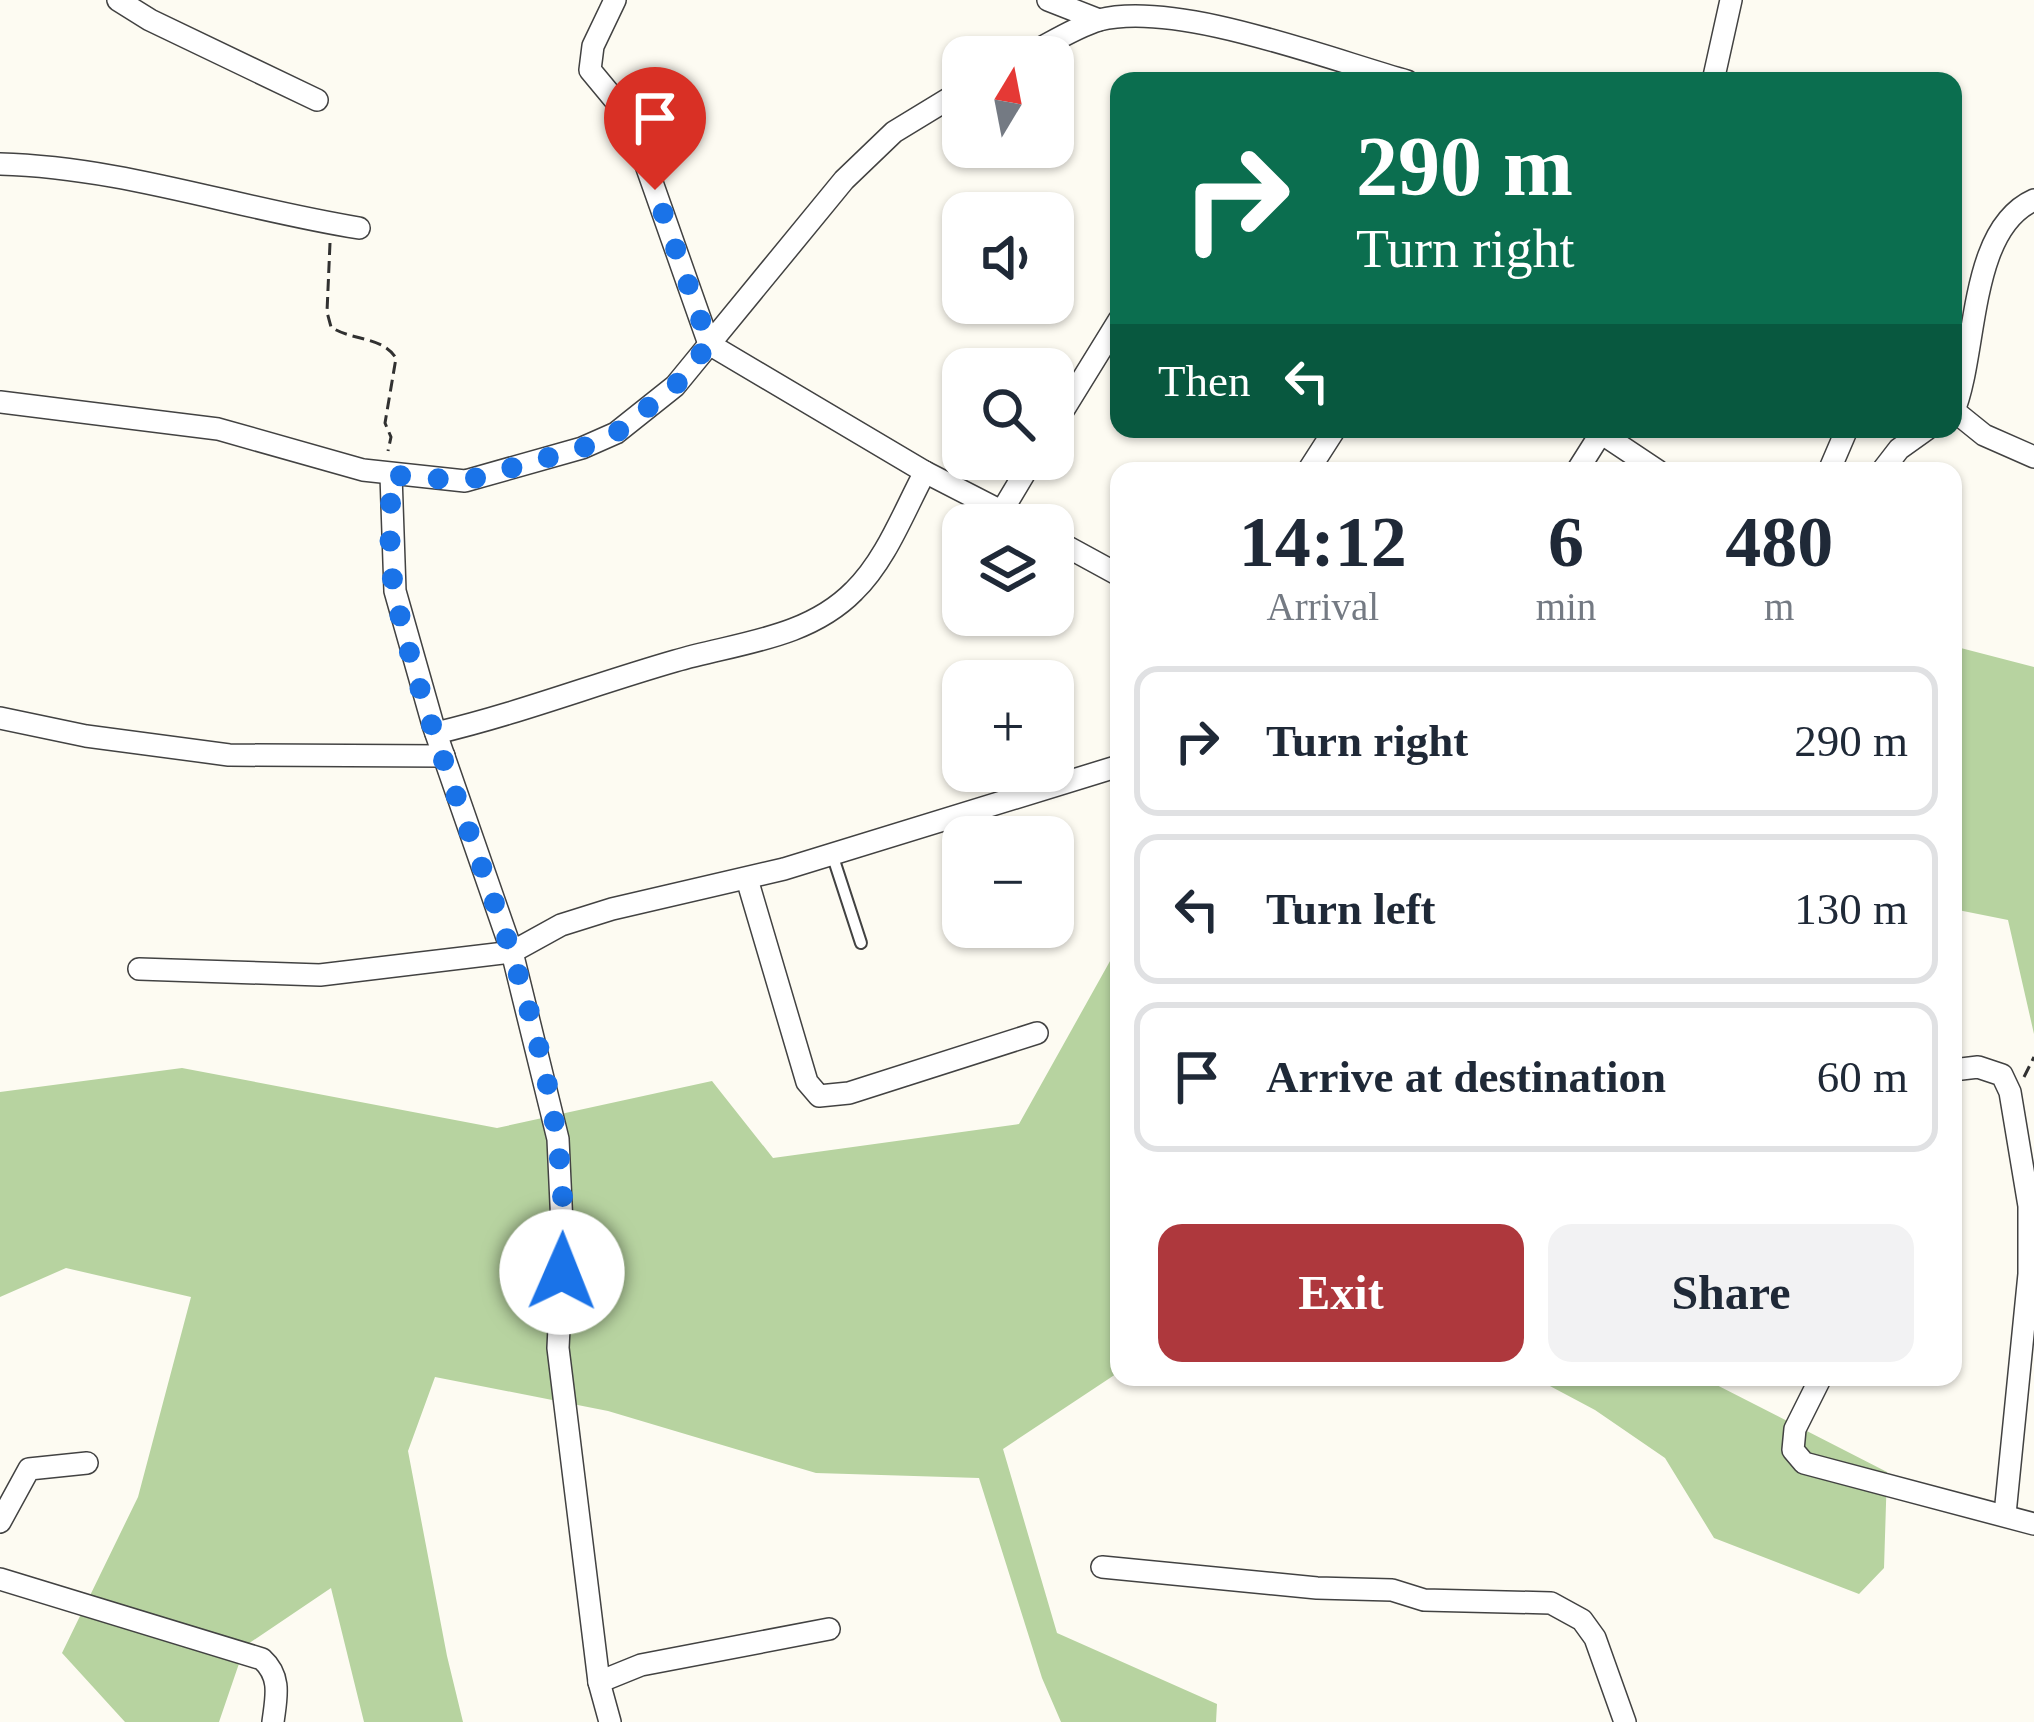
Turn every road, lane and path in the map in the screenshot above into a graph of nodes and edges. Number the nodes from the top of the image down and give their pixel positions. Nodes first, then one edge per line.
1 (118, 0) edge
2 (615, 0) edge
3 (1048, 0) edge
4 (1731, 0) edge
5 (1115, 12) edge
6 (1066, 36) edge
7 (1377, 72) edge
8 (1715, 72) edge
9 (317, 100) dead end
10 (942, 102) edge
11 (0, 164) edge
12 (2034, 200) edge
13 (332, 224) junction
14 (359, 228) dead end
15 (1110, 335) edge
16 (709, 344) junction
17 (1962, 376) edge
18 (1074, 393) edge
19 (0, 402) edge
20 (1962, 418) edge
21 (1608, 438) edge
22 (1914, 438) edge
23 (388, 451) dead end
24 (2034, 457) edge
25 (1644, 462) edge
26 (1889, 462) edge
27 (925, 472) junction
28 (391, 475) junction
29 (987, 504) edge
30 (1074, 550) edge
31 (1110, 570) edge
32 (0, 718) edge
33 (436, 734) junction
34 (444, 756) junction
35 (1110, 769) edge
36 (832, 854) junction
37 (747, 879) junction
38 (861, 944) dead end
39 (512, 952) junction
40 (139, 969) dead end
41 (1037, 1033) dead end
42 (1962, 1069) edge
43 (1820, 1386) edge
44 (87, 1463) dead end
45 (2005, 1514) junction
46 (0, 1522) edge
47 (2034, 1524) edge
48 (1102, 1567) dead end
49 (0, 1579) edge
50 (829, 1629) dead end
51 (599, 1682) junction
52 (273, 1722) edge
53 (610, 1722) edge
54 (1625, 1722) edge

1 - 9 street
2 - 16 street
3 - 5 street
4 - 8 street
5 - 6 street
5 - 7 street
10 - 16 street
11 - 13 street
12 - 17 street
13 - 14 street
13 - 23 path
15 - 18 street
16 - 27 street
16 - 28 street
19 - 28 street
20 - 24 street
21 - 25 street
22 - 26 street
27 - 29 street
27 - 33 street
28 - 33 street
30 - 31 street
32 - 34 street
33 - 34 street
34 - 39 street
35 - 36 street
36 - 37 street
36 - 38 lane
37 - 39 street
37 - 41 street
39 - 40 street
39 - 51 street
42 - 45 street
43 - 45 street
44 - 46 street
45 - 47 street
48 - 54 street
49 - 52 street
50 - 51 street
51 - 53 street

